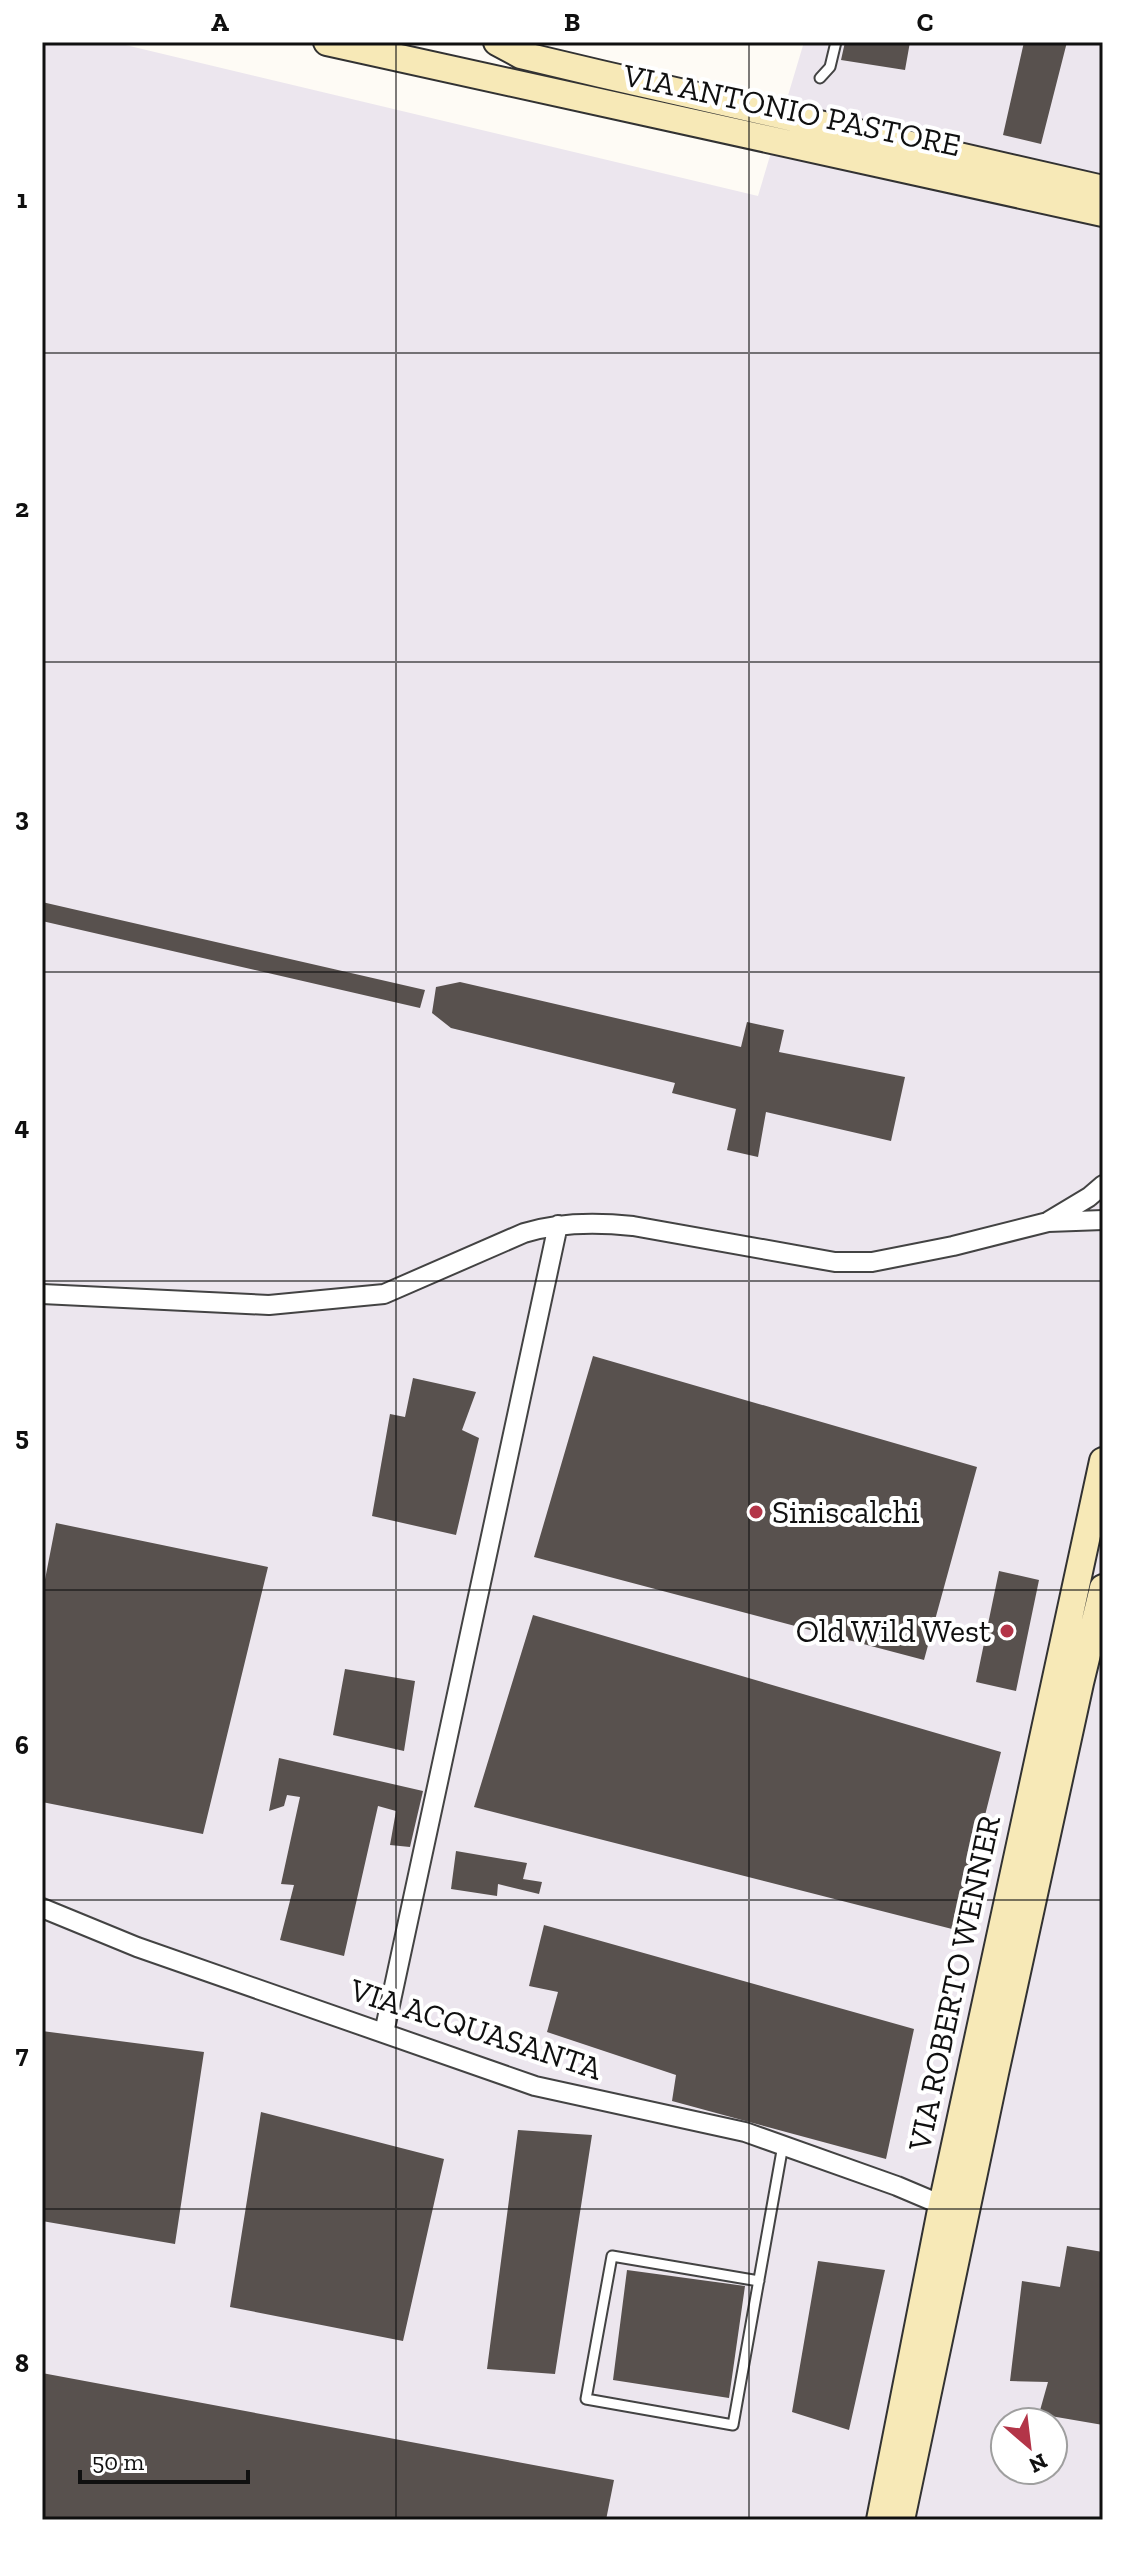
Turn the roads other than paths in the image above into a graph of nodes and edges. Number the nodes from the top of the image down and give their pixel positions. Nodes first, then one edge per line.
1 (327, 42) edge
2 (497, 42) edge
3 (836, 42) edge
4 (375, 48) edge
5 (820, 78) dead end
6 (1103, 189) edge
7 (1103, 213) edge
8 (1103, 1185) edge
9 (1103, 1220) edge
10 (1048, 1222) junction
11 (558, 1225) junction
12 (42, 1294) edge
13 (1103, 1461) edge
14 (1103, 1588) edge
15 (42, 1908) edge
16 (384, 2033) junction
17 (783, 2145) junction
18 (942, 2205) junction
19 (759, 2281) junction
20 (880, 2520) edge
21 (901, 2520) edge

1 - 4 main road, VIA ANTONIO PASTORE
2 - 6 main road, VIA ANTONIO PASTORE
3 - 5 lane
4 - 7 main road, VIA ANTONIO PASTORE
8 - 10 street
9 - 10 street
10 - 11 street
11 - 12 street
11 - 16 street
13 - 18 main road, VIA ROBERTO WENNER
14 - 21 main road, VIA ROBERTO WENNER
15 - 16 street, VIA ACQUASANTA
16 - 17 street, VIA ACQUASANTA
17 - 18 street, VIA ACQUASANTA
17 - 19 lane
18 - 20 main road, VIA ROBERTO WENNER
19 - 19 lane

